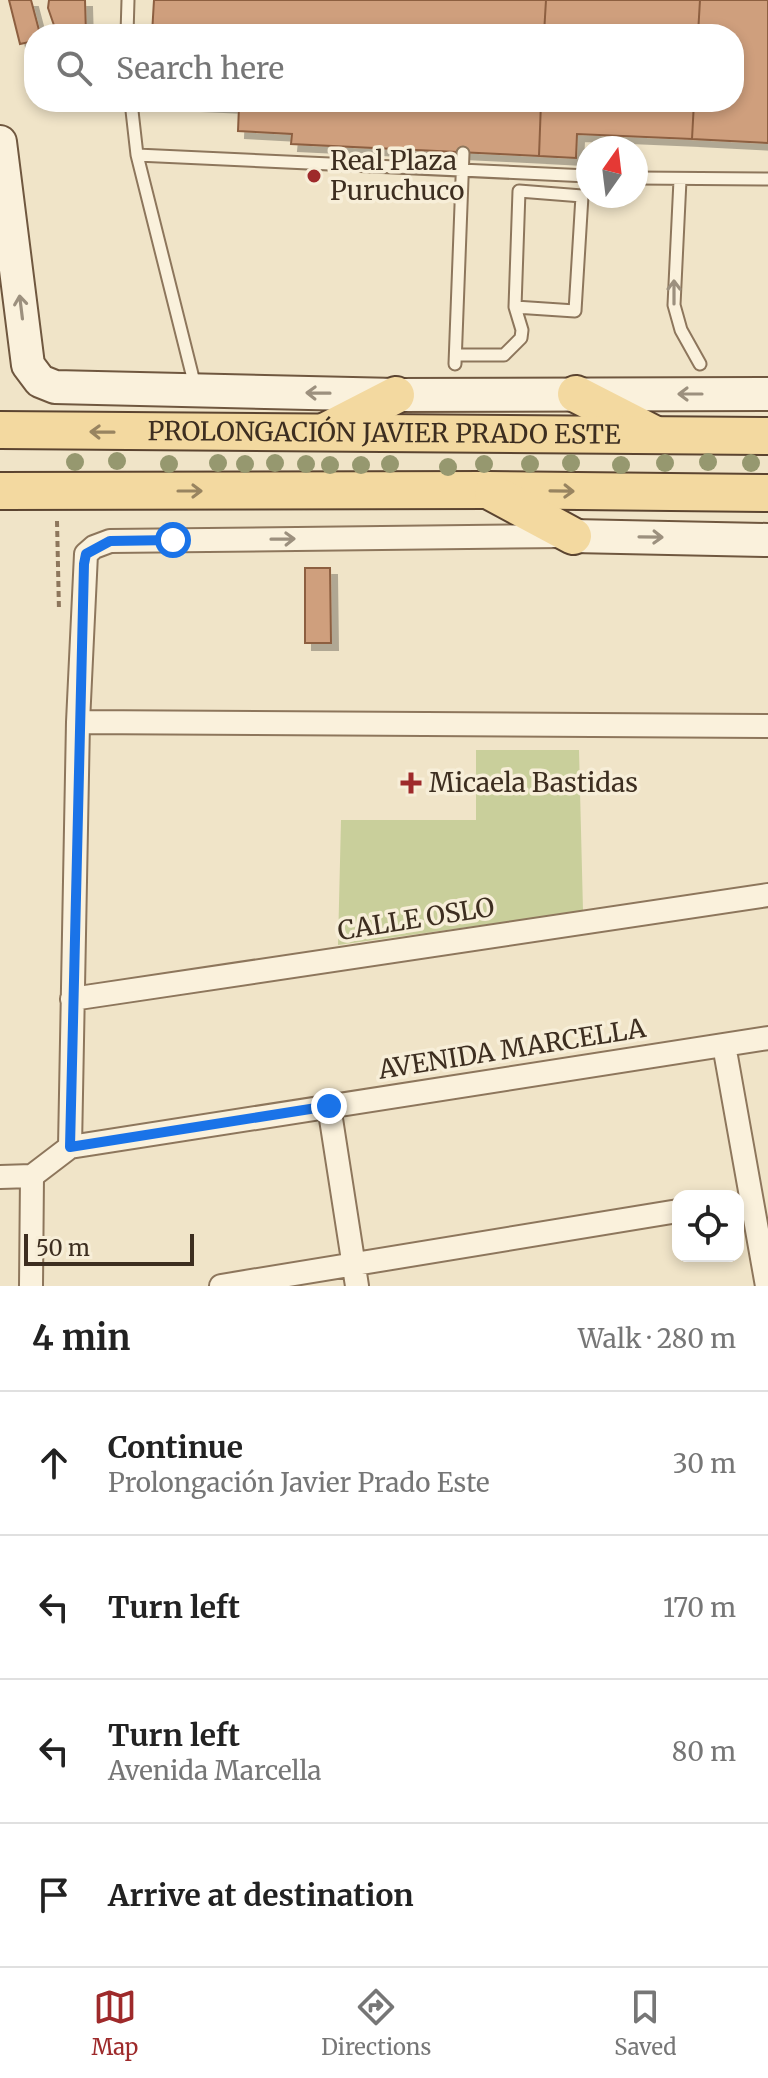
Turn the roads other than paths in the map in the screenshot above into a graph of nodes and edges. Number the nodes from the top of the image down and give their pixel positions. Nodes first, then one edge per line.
1 (128, 0) edge
2 (127, 24) edge
3 (132, 112) edge
4 (0, 142) edge
5 (463, 153) dead end
6 (137, 155) junction
7 (462, 170) junction
8 (576, 175) edge
9 (648, 179) edge
10 (768, 179) edge
11 (680, 180) junction
12 (515, 307) junction
13 (700, 364) dead end
14 (197, 390) junction
15 (576, 394) junction
16 (768, 394) edge
17 (396, 395) junction
18 (0, 430) edge
19 (320, 435) junction
20 (657, 436) junction
21 (768, 436) edge
22 (488, 490) junction
23 (0, 491) edge
24 (768, 493) edge
25 (573, 536) junction
26 (768, 540) edge
27 (78, 722) junction
28 (768, 726) edge
29 (768, 895) edge
30 (72, 999) junction
31 (768, 1038) edge
32 (724, 1045) junction
33 (329, 1106) junction
34 (70, 1147) junction
35 (32, 1176) junction
36 (0, 1177) edge
37 (752, 1199) edge
38 (672, 1212) edge
39 (355, 1275) edge
40 (31, 1286) edge
41 (221, 1286) edge
42 (767, 1286) edge

1 - 2 lane
3 - 6 lane
14 -> 4 street, PROLONGACIÓN JAVIER PRADO ESTE
5 - 7 lane
6 - 7 lane
6 - 14 lane
7 - 8 lane
7 - 12 lane
9 - 11 lane
10 - 11 lane
13 -> 11 lane
12 - 12 lane
17 -> 14 street, PROLONGACIÓN JAVIER PRADO ESTE
16 -> 15 street, PROLONGACIÓN JAVIER PRADO ESTE
15 - 17 street, PROLONGACIÓN JAVIER PRADO ESTE
15 - 20 main road
17 - 19 main road
19 -> 18 main road, PROLONGACIÓN JAVIER PRADO ESTE
19 - 20 main road, PROLONGACIÓN JAVIER PRADO ESTE
20 - 21 main road, PROLONGACIÓN JAVIER PRADO ESTE
23 -> 22 main road
22 -> 24 main road
22 - 25 main road
25 -> 26 street
27 -> 25 street
27 - 28 street
27 - 30 street
29 - 30 street, CALLE OSLO
30 - 34 street
31 - 32 street
32 - 33 street, AVENIDA MARCELLA
32 - 37 street
33 - 34 street, AVENIDA MARCELLA
33 - 39 street
34 - 35 street
35 - 36 street
35 - 40 street
37 - 42 street
38 - 39 street
39 - 41 street

